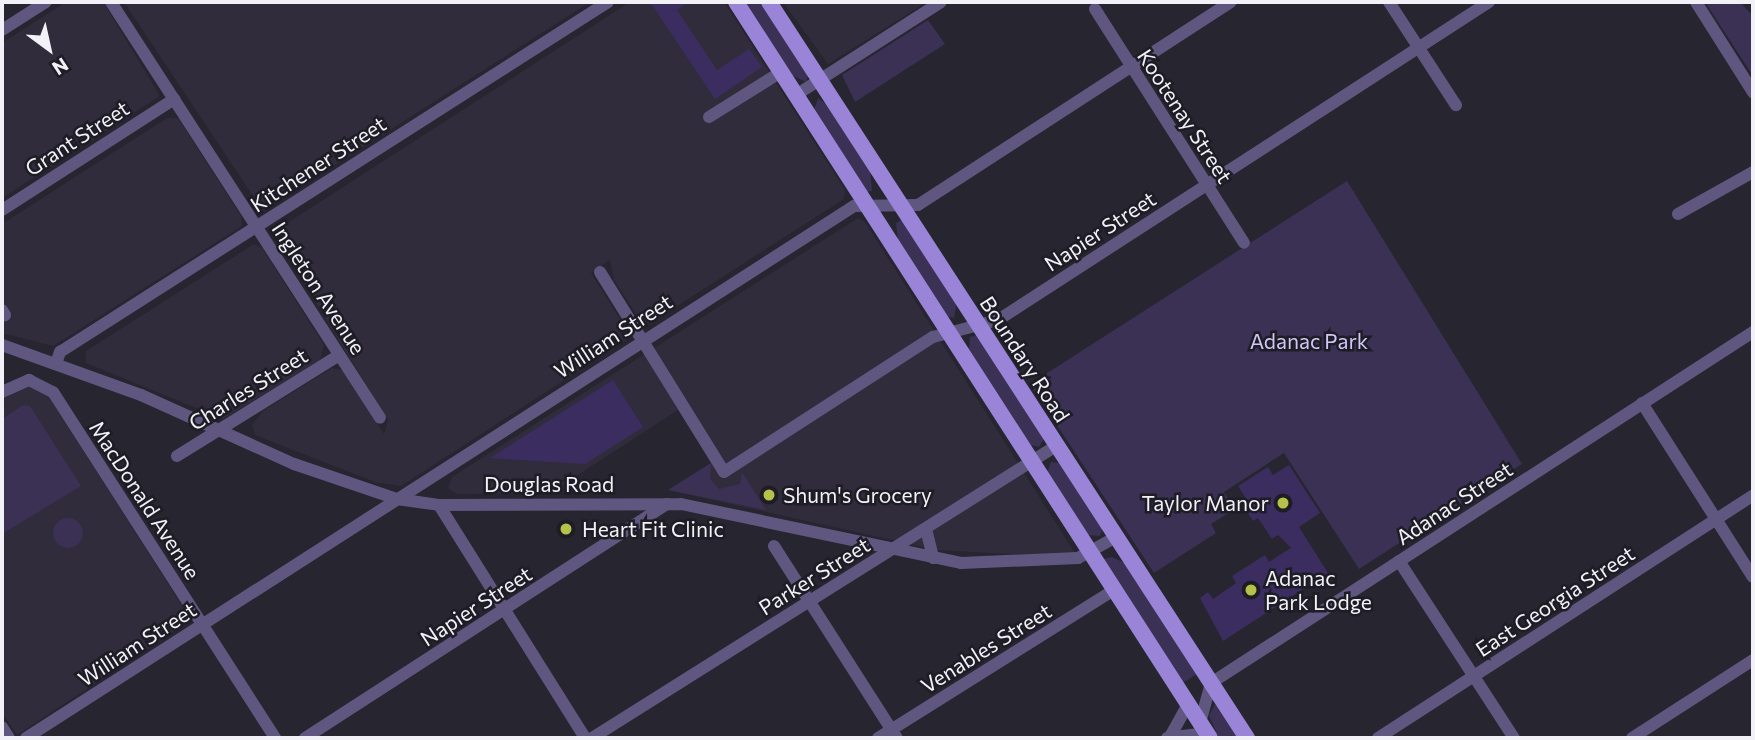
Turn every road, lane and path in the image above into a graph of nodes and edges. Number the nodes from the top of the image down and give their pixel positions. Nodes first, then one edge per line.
1 (46, 2) edge
2 (111, 2) edge
3 (608, 2) edge
4 (736, 2) edge
5 (769, 2) edge
6 (941, 2) edge
7 (1231, 2) edge
8 (1389, 2) edge
9 (1489, 2) edge
10 (1696, 2) edge
11 (1095, 9) dead end
12 (2, 30) edge
13 (1418, 47) junction
14 (1130, 67) junction
15 (781, 72) junction
16 (819, 79) junction
17 (1753, 92) edge
18 (796, 95) junction
19 (174, 99) junction
20 (1456, 105) dead end
21 (709, 117) dead end
22 (1753, 172) edge
23 (1206, 184) junction
24 (902, 206) junction
25 (868, 207) junction
26 (2, 210) edge
27 (1678, 214) dead end
28 (257, 227) junction
29 (1244, 243) dead end
30 (600, 272) dead end
31 (979, 326) junction
32 (1753, 332) edge
33 (950, 333) junction
34 (642, 340) junction
35 (2, 345) edge
36 (339, 355) junction
37 (56, 364) junction
38 (2, 392) edge
39 (1642, 403) junction
40 (380, 418) dead end
41 (220, 430) junction
42 (1056, 446) junction
43 (177, 456) dead end
44 (1032, 462) junction
45 (1753, 495) edge
46 (397, 499) junction
47 (667, 504) junction
48 (439, 505) junction
49 (1717, 519) junction
50 (926, 529) junction
51 (1115, 537) junction
52 (854, 541) junction
53 (774, 546) dead end
54 (891, 550) junction
55 (1090, 553) junction
56 (933, 558) junction
57 (1399, 561) junction
58 (865, 566) junction
59 (1753, 577) edge
60 (1115, 590) junction
61 (810, 600) junction
62 (505, 611) junction
63 (203, 624) junction
64 (1753, 660) edge
65 (1475, 676) junction
66 (1211, 683) junction
67 (1188, 704) junction
68 (2, 727) edge
69 (1206, 731) edge
70 (894, 734) edge
71 (1169, 737) edge
72 (9, 738) edge
73 (26, 738) edge
74 (275, 738) edge
75 (304, 738) edge
76 (585, 738) edge
77 (592, 738) edge
78 (878, 738) edge
79 (1247, 738) edge
80 (1378, 738) edge
81 (1514, 738) edge
82 (1632, 738) edge

1 - 12 street
2 - 19 street, Ingleton Avenue
3 - 28 street, Kitchener Street
4 - 15 main road
5 - 16 main road, Boundary Road
6 - 16 street
7 - 14 street, William Street
8 - 13 street
9 - 13 street, Napier Street
10 - 17 street
11 - 14 street, Kootenay Street
13 - 20 street
13 - 23 street, Napier Street
14 - 23 street, Kootenay Street
14 - 24 street, William Street
15 - 18 main road
15 - 21 street
16 - 18 street
16 - 24 main road, Boundary Road
18 - 25 main road
19 - 26 street, Grant Street
19 - 28 street, Ingleton Avenue
22 - 27 street
23 - 29 street, Kootenay Street
23 - 31 street, Napier Street
24 - 25 street, William Street
24 - 31 main road, Boundary Road
25 - 33 main road
25 - 34 street, William Street
28 - 36 street, Ingleton Avenue
28 - 37 street, Kitchener Street
30 - 34 street
31 - 33 street, Napier Street
31 - 42 main road, Boundary Road
32 - 39 street, Adanac Street
33 - 34 street, Napier Street
33 - 44 main road
34 - 46 street, William Street
35 - 37 street, Douglas Road
36 - 40 street, Ingleton Avenue
36 - 41 street, Charles Street
37 - 41 street, Douglas Road
38 - 63 street, MacDonald Avenue
39 - 49 street
39 - 57 street, Adanac Street
41 - 43 street, Charles Street
41 - 46 street, Douglas Road
42 - 44 street, Parker Street
42 - 51 main road, Boundary Road
44 - 50 street, Parker Street
44 - 55 main road
45 - 49 street, East Georgia Street
46 - 48 street, Douglas Road
46 - 63 street, William Street
47 - 48 street, Douglas Road
47 - 52 street, Douglas Road
47 - 62 street, Napier Street
48 - 62 street
49 - 59 street
49 - 65 street, East Georgia Street
50 - 54 street, Parker Street
50 - 56 street
51 - 55 street, Douglas Road
51 - 66 main road, Boundary Road
52 - 54 street, Douglas Road
52 - 58 street
53 - 61 street
54 - 56 street, Douglas Road
54 - 58 street, Parker Street
55 - 56 street, Douglas Road
55 - 60 main road
57 - 65 street
57 - 66 street, Adanac Street
58 - 61 street, Parker Street
60 - 67 main road
60 - 70 street, Venables Street
61 - 70 street
61 - 77 street, Parker Street
62 - 75 street, Napier Street
62 - 76 street
63 - 73 street, William Street
63 - 74 street, MacDonald Avenue
64 - 82 street
65 - 80 street, East Georgia Street
65 - 81 street
66 - 69 street
66 - 79 main road, Boundary Road
67 - 69 main road
67 - 71 street
68 - 72 street
69 - 71 street
70 - 78 street, Venables Street

